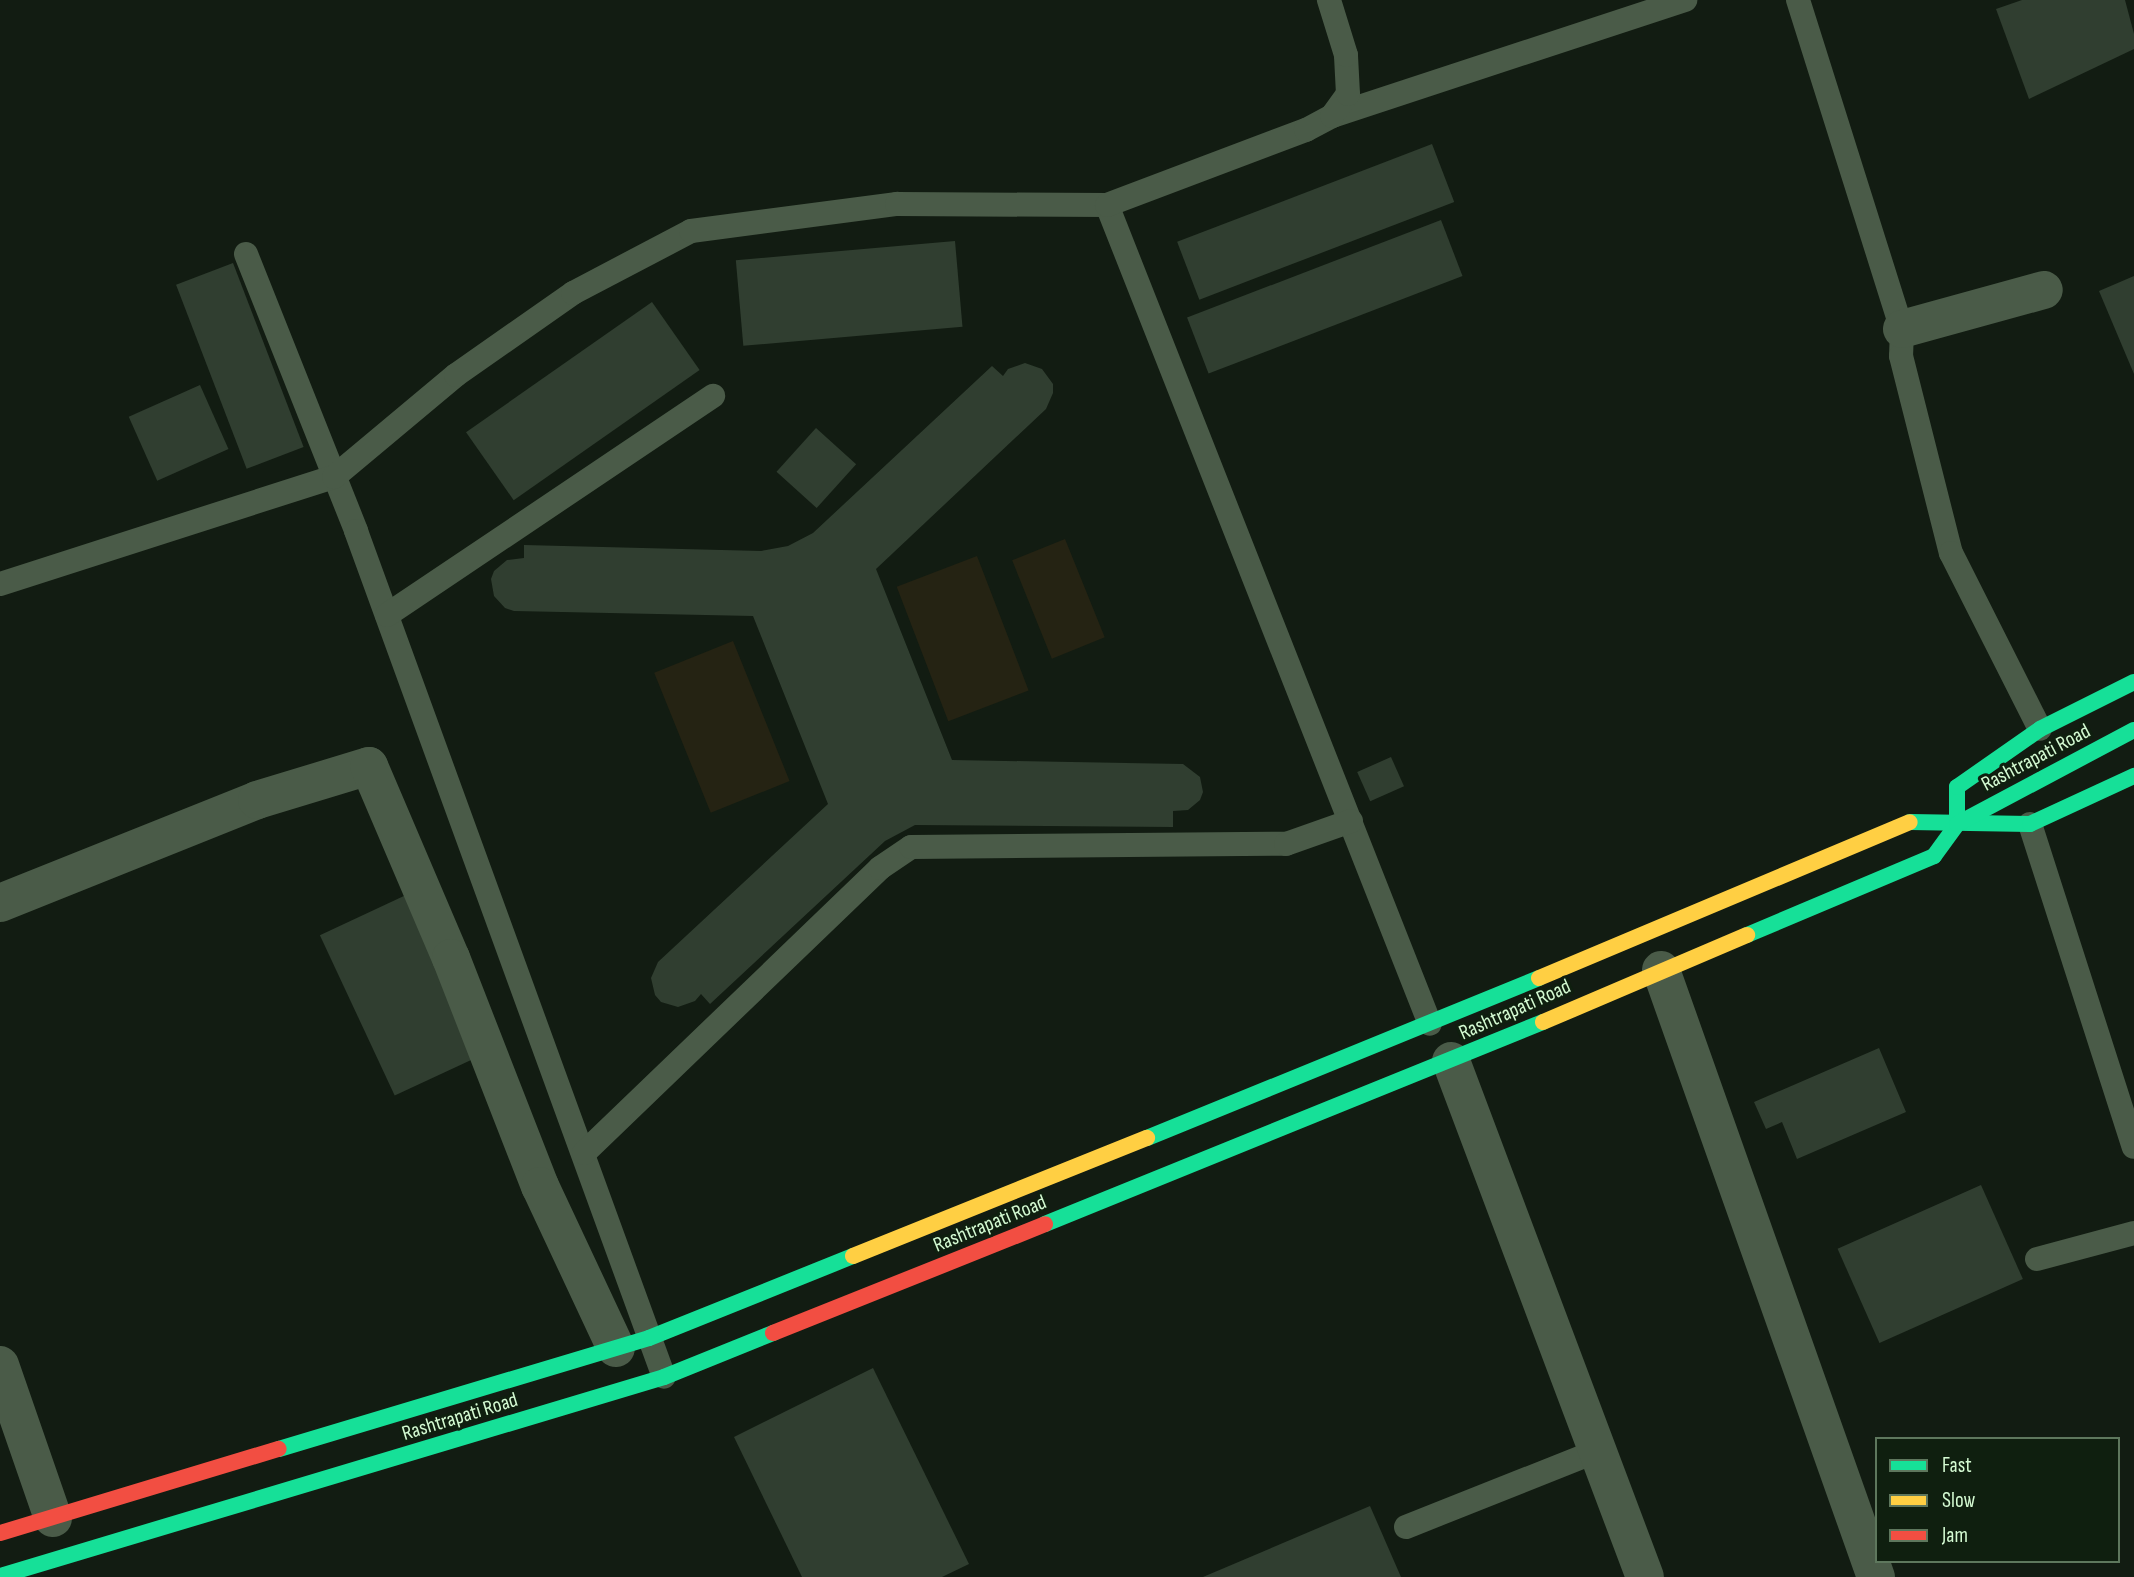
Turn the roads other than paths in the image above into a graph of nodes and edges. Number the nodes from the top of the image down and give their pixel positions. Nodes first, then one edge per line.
1 (1329, 0) edge
2 (1685, 0) edge
3 (1798, 0) edge
4 (1332, 116) junction
5 (1107, 205) junction
6 (246, 254) dead end
7 (2045, 290) dead end
8 (1902, 329) junction
9 (713, 396) dead end
10 (334, 477) junction
11 (0, 584) edge
12 (387, 615) junction
13 (2134, 682) edge
14 (2040, 729) junction
15 (2134, 730) edge
16 (2134, 776) edge
17 (1351, 821) junction
18 (1957, 824) junction
19 (2030, 824) junction
20 (0, 903) edge
21 (1661, 970) junction
22 (1430, 1024) junction
23 (1451, 1061) junction
24 (2134, 1147) edge
25 (584, 1153) junction
26 (2134, 1233) edge
27 (2037, 1259) dead end
28 (633, 1343) junction
29 (0, 1365) edge
30 (664, 1377) junction
31 (1597, 1451) junction
32 (52, 1518) junction
33 (1406, 1527) dead end
34 (0, 1533) edge
35 (0, 1576) edge
36 (1645, 1577) edge
37 (1876, 1577) edge

1 - 4 lane
2 - 4 lane
3 - 8 lane
4 - 5 lane
5 - 10 lane
5 - 17 lane
6 - 10 lane
7 - 8 street
8 - 14 lane
9 - 12 lane
10 - 11 lane
10 - 12 lane
12 - 25 lane
13 - 14 street
14 - 18 street
15 - 18 street, Rashtrapati Road
16 - 19 street
17 - 22 lane
17 - 25 lane
18 - 19 street
18 - 21 street, Rashtrapati Road
18 - 22 street, Rashtrapati Road
19 - 24 lane
20 - 28 street
21 - 23 street, Rashtrapati Road
21 - 37 street
22 - 28 street, Rashtrapati Road
23 - 30 street, Rashtrapati Road
23 - 31 street
25 - 28 lane
26 - 27 lane
28 - 30 lane
28 - 32 street, Rashtrapati Road
29 - 32 street
30 - 35 street, Rashtrapati Road
31 - 33 lane
31 - 36 street
32 - 34 street, Rashtrapati Road

